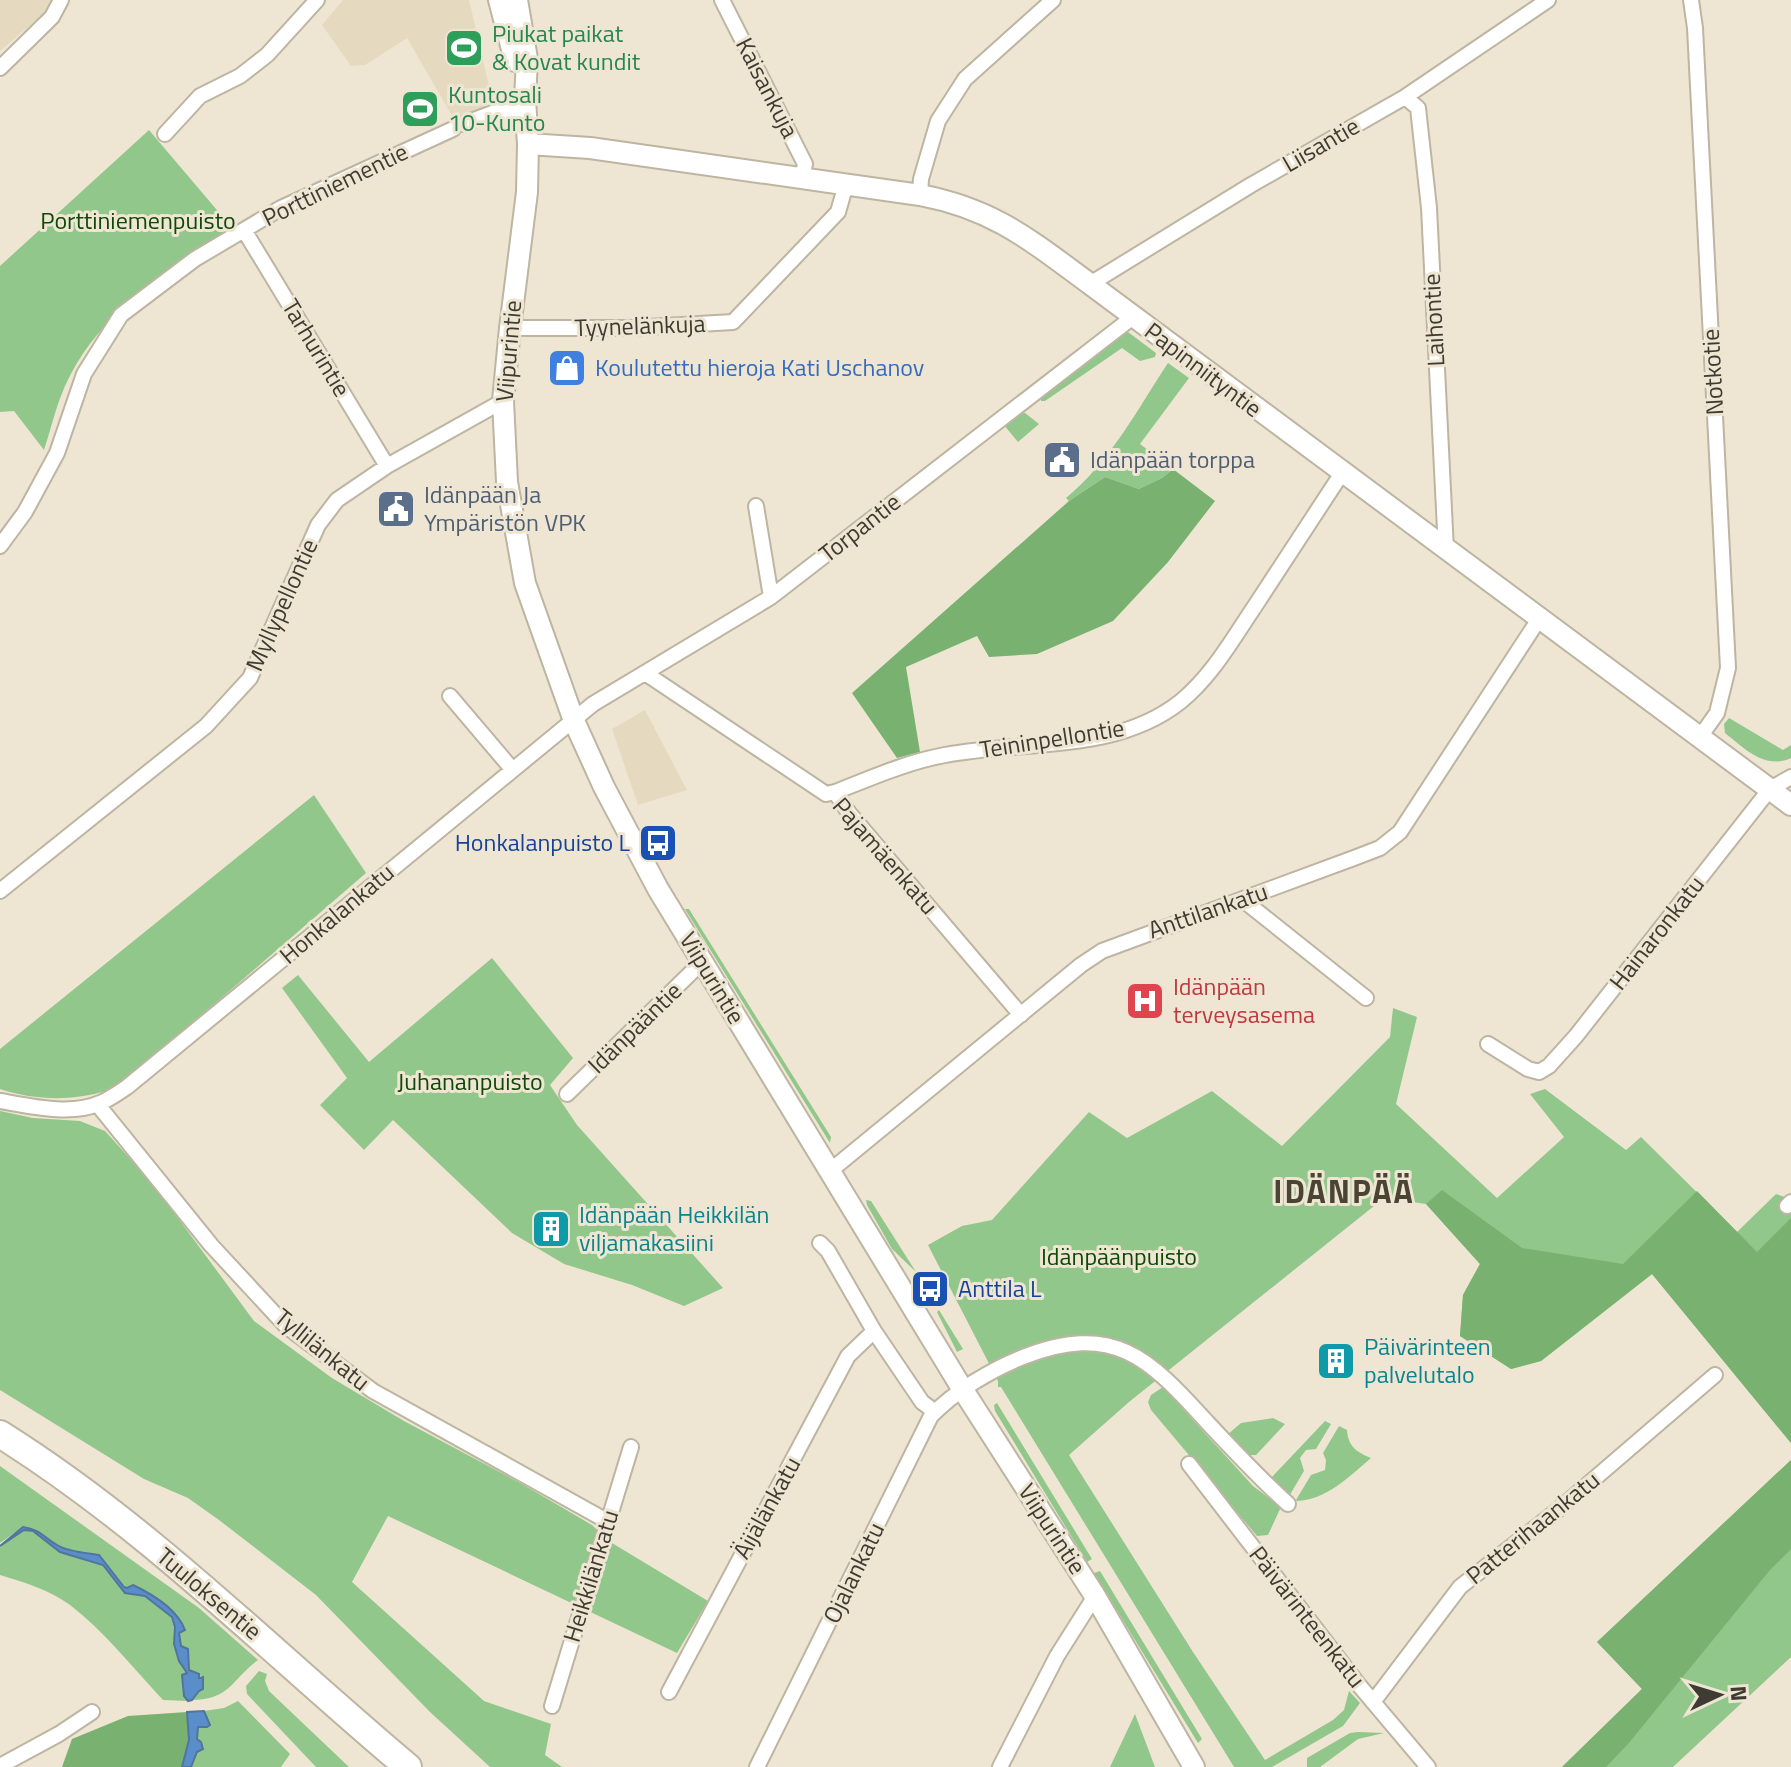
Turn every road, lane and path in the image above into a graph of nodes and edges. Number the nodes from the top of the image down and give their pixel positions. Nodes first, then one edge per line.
1 (61, 0) edge
2 (317, 0) edge
3 (499, 0) edge
4 (517, 0) edge
5 (722, 0) edge
6 (1053, 0) edge
7 (1548, 0) edge
8 (1691, 0) edge
9 (0, 68) edge
10 (1405, 97) junction
11 (525, 106) junction
12 (165, 134) dead end
13 (528, 144) junction
14 (802, 178) junction
15 (846, 184) junction
16 (920, 195) junction
17 (244, 230) junction
18 (1090, 284) junction
19 (1133, 317) junction
20 (510, 328) junction
21 (503, 401) junction
22 (387, 466) junction
23 (1342, 473) junction
24 (756, 506) dead end
25 (0, 546) edge
26 (1446, 550) junction
27 (771, 597) junction
28 (1539, 619) junction
29 (645, 673) junction
30 (450, 696) dead end
31 (574, 721) junction
32 (1700, 737) junction
33 (512, 769) junction
34 (1791, 777) edge
35 (1770, 789) junction
36 (835, 792) junction
37 (1791, 805) edge
38 (0, 891) edge
39 (1243, 900) junction
40 (702, 962) junction
41 (1366, 998) dead end
42 (1021, 1015) junction
43 (1488, 1044) dead end
44 (567, 1094) dead end
45 (0, 1101) edge
46 (98, 1105) junction
47 (830, 1171) junction
48 (820, 1243) dead end
49 (874, 1331) junction
50 (1715, 1375) dead end
51 (963, 1390) junction
52 (935, 1412) junction
53 (0, 1434) edge
54 (631, 1447) dead end
55 (1189, 1464) dead end
56 (1288, 1504) dead end
57 (607, 1521) junction
58 (1095, 1596) junction
59 (669, 1692) dead end
60 (1373, 1702) junction
61 (552, 1706) dead end
62 (92, 1712) dead end
63 (0, 1766) edge
64 (408, 1767) edge
65 (757, 1767) edge
66 (1000, 1767) edge
67 (1194, 1767) edge
68 (1428, 1767) edge

1 - 9 street
2 - 12 street
3 - 11 main road, Viipurintie
4 - 11 main road, Viipurintie
5 - 14 street, Kaisankuja
6 - 16 street
7 - 10 street, Liisantie
8 - 32 street, Notkotie
10 - 18 street, Liisantie
10 - 26 street, Laihontie
11 - 13 main road, Viipurintie
11 - 17 street, Porttiniementie
13 - 14 main road, Papinniityntie
13 - 20 main road, Viipurintie
14 - 15 main road, Papinniityntie
15 - 16 main road, Papinniityntie
15 - 20 street, Tyynelänkuja
16 - 18 main road, Papinniityntie
17 - 22 street, Tarhurintie
17 - 25 street, Porttiniementie
18 - 19 main road, Papinniityntie
19 - 23 main road, Papinniityntie
19 - 27 street, Torpantie
20 - 21 main road, Viipurintie
21 - 22 street, Myllypellontie
21 - 31 main road, Viipurintie
22 - 38 street, Myllypellontie
23 - 26 main road, Papinniityntie
23 - 36 street, Teininpellontie
24 - 27 street
26 - 28 main road, Papinniityntie
27 - 29 street, Torpantie
28 - 32 main road, Papinniityntie
28 - 39 street, Anttilankatu
29 - 31 street, Torpantie
29 - 36 street, Pajamäenkatu
30 - 33 street
31 - 33 street, Honkalankatu
31 - 40 main road, Viipurintie
32 - 35 main road, Papinniityntie
33 - 46 street, Honkalankatu
34 - 35 street
35 - 37 main road, Papinniityntie
35 - 43 street, Hainaronkatu
36 - 42 street, Pajamäenkatu
39 - 41 street
39 - 42 street, Anttilankatu
40 - 44 street, Idänpääntie
40 - 47 main road, Viipurintie
42 - 47 street, Anttilankatu
45 - 46 street
46 - 57 street, Tyllilänkatu
47 - 51 main road, Viipurintie
48 - 49 street
49 - 52 street
49 - 59 street, Äijälänkatu
50 - 60 street, Patterihaankatu
51 - 52 street, Ojalankatu
51 - 56 street, Ojalankatu
51 - 58 main road, Viipurintie
52 - 65 street, Ojalankatu
53 - 64 highway, Tuuloksentie
54 - 57 street, Heikkilänkatu
55 - 60 street, Päivärinteenkatu
57 - 61 street, Heikkilänkatu
58 - 66 street
58 - 67 main road, Viipurintie
60 - 68 street, Päivärinteenkatu
62 - 63 street

